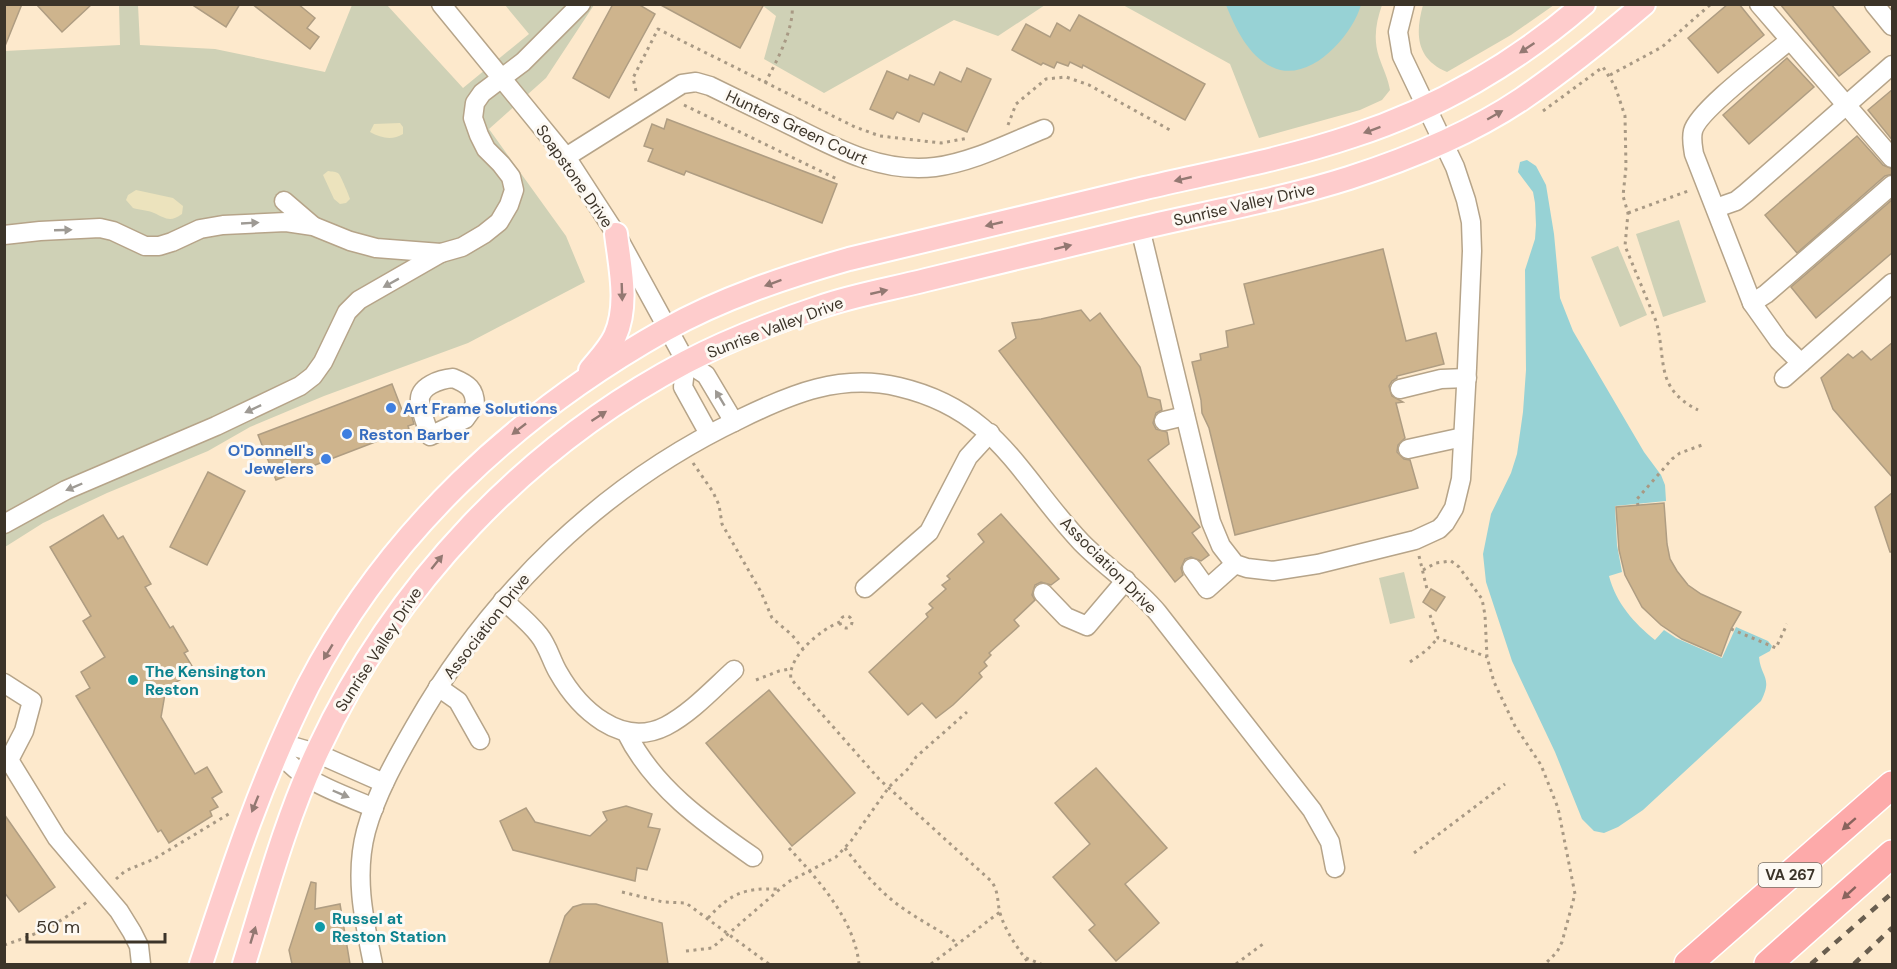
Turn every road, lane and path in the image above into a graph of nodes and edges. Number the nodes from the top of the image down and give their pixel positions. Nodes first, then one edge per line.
1 (441, 4) edge
2 (581, 4) edge
3 (792, 4) edge
4 (1405, 4) edge
5 (1584, 4) edge
6 (1644, 4) edge
7 (1711, 4) edge
8 (1759, 4) edge
9 (1874, 4) edge
10 (1893, 26) edge
11 (1790, 40) junction
12 (1893, 65) edge
13 (1603, 67) dead end
14 (1609, 76) junction
15 (501, 78) junction
16 (765, 83) junction
17 (636, 92) dead end
18 (681, 103) dead end
19 (1847, 105) junction
20 (1426, 106) junction
21 (1006, 129) dead end
22 (1044, 129) dead end
23 (1170, 130) dead end
24 (973, 137) dead end
25 (1443, 142) junction
26 (566, 157) junction
27 (1893, 158) edge
28 (839, 180) dead end
29 (1706, 184) junction
30 (1893, 185) edge
31 (284, 201) dead end
32 (1716, 208) junction
33 (1628, 213) junction
34 (314, 226) junction
35 (1140, 228) junction
36 (616, 234) junction
37 (4, 235) edge
38 (441, 253) junction
39 (1893, 283) edge
40 (1752, 303) junction
41 (667, 329) junction
42 (686, 362) junction
43 (1801, 363) junction
44 (1467, 378) junction
45 (1784, 378) dead end
46 (582, 381) junction
47 (1400, 389) dead end
48 (1698, 410) dead end
49 (1185, 416) junction
50 (1164, 421) dead end
51 (734, 422) junction
52 (990, 433) junction
53 (709, 434) junction
54 (1463, 437) junction
55 (1702, 445) dead end
56 (1408, 449) dead end
57 (683, 450) junction
58 (1638, 506) dead end
59 (4, 524) edge
60 (1235, 564) junction
61 (1192, 568) dead end
62 (1126, 580) junction
63 (865, 588) dead end
64 (1426, 589) dead end
65 (1043, 593) dead end
66 (503, 600) junction
67 (1430, 615) dead end
68 (840, 622) junction
69 (1787, 624) dead end
70 (1731, 629) dead end
71 (1438, 638) junction
72 (803, 649) junction
73 (1487, 657) junction
74 (1410, 662) dead end
75 (790, 669) junction
76 (734, 670) dead end
77 (756, 680) dead end
78 (4, 683) edge
79 (438, 687) junction
80 (967, 712) dead end
81 (626, 732) junction
82 (480, 740) dead end
83 (278, 750) junction
84 (316, 753) junction
85 (7, 759) edge
86 (306, 778) junction
87 (384, 783) junction
88 (1505, 784) dead end
89 (1893, 785) edge
90 (889, 787) junction
91 (374, 808) junction
92 (235, 810) dead end
93 (789, 848) dead end
94 (845, 848) junction
95 (1414, 853) dead end
96 (1893, 854) edge
97 (753, 857) dead end
98 (1335, 868) dead end
99 (809, 870) junction
100 (780, 889) junction
101 (102, 891) junction
102 (622, 892) dead end
103 (1000, 912) junction
104 (707, 918) junction
105 (728, 936) junction
106 (958, 944) junction
107 (1263, 944) dead end
108 (4, 945) edge
109 (686, 951) dead end
110 (1024, 958) junction
111 (141, 964) edge
112 (201, 964) edge
113 (244, 964) edge
114 (373, 964) edge
115 (769, 964) edge
116 (859, 964) edge
117 (931, 964) edge
118 (1029, 964) edge
119 (1041, 964) edge
120 (1236, 964) edge
121 (1545, 964) edge
122 (1688, 964) edge
123 (1768, 964) edge

1 - 15 street, Soapstone Drive
2 - 15 street
3 - 16 path
4 - 20 street
5 -> 20 main road
25 -> 6 main road, Sunrise Valley Drive
7 - 14 path
8 - 11 street
9 - 10 street
11 - 19 street
11 - 29 street
12 - 19 street
13 - 14 path
14 - 33 path
15 - 26 street, Soapstone Drive
15 - 38 street
16 - 17 path
16 - 24 path
18 - 28 path
19 - 27 street
19 - 32 street
20 - 25 street
20 -> 41 main road
21 - 23 path
22 - 26 street, Hunters Green Court
25 - 35 main road, Sunrise Valley Drive
25 - 44 street
26 - 36 street, Soapstone Drive
29 - 32 street
29 - 33 path
30 - 40 street
31 - 34 street
32 - 40 street
33 - 48 path
37 -> 34 street
34 - 38 street
42 -> 35 main road, Sunrise Valley Drive
35 - 49 street
36 - 41 street, Soapstone Drive
36 -> 46 main road
38 -> 59 street
39 - 43 street
40 - 43 street
41 - 42 street, Soapstone Drive
41 - 46 main road
51 -> 42 street
42 - 53 street
84 -> 42 main road, Sunrise Valley Drive
43 - 45 street
44 - 47 street
44 - 54 street
46 -> 83 main road
49 - 50 street
49 - 60 street
51 - 52 street, Association Drive
51 - 53 street, Association Drive
52 - 62 street, Association Drive
52 - 63 street
53 - 57 street, Association Drive
54 - 56 street
54 - 60 street
55 - 58 path
57 - 66 street, Association Drive
57 - 72 path
60 - 61 street
62 - 65 street
62 - 98 street, Association Drive
64 - 73 path
66 - 79 street, Association Drive
66 - 81 street
67 - 71 path
68 - 68 path
68 - 72 path
69 - 70 path
71 - 73 path
71 - 74 path
72 - 75 path
73 - 121 path
75 - 77 path
75 - 90 path
76 - 81 street
78 - 85 street
79 - 82 street
79 - 87 street, Association Drive
80 - 90 path
81 - 97 street
83 - 84 street
83 - 86 street
83 -> 112 main road
84 - 86 main road, Sunrise Valley Drive
84 - 87 street
85 - 101 street
86 -> 91 street
113 -> 86 main road, Sunrise Valley Drive
87 - 91 street, Association Drive
88 - 95 path
89 -> 122 highway, VA 267
90 - 94 path
90 - 103 path
91 - 114 street, Association Drive
92 - 101 path
93 - 99 path
94 - 99 path
94 - 106 path
96 -> 123 highway
99 - 100 path
99 - 116 path
100 - 104 path
100 - 105 path
101 - 108 path
101 - 111 street
102 - 104 path
103 - 106 path
103 - 110 path
104 - 105 path
105 - 109 path
105 - 115 path
106 - 117 path
107 - 120 path
110 - 118 path
110 - 119 path

